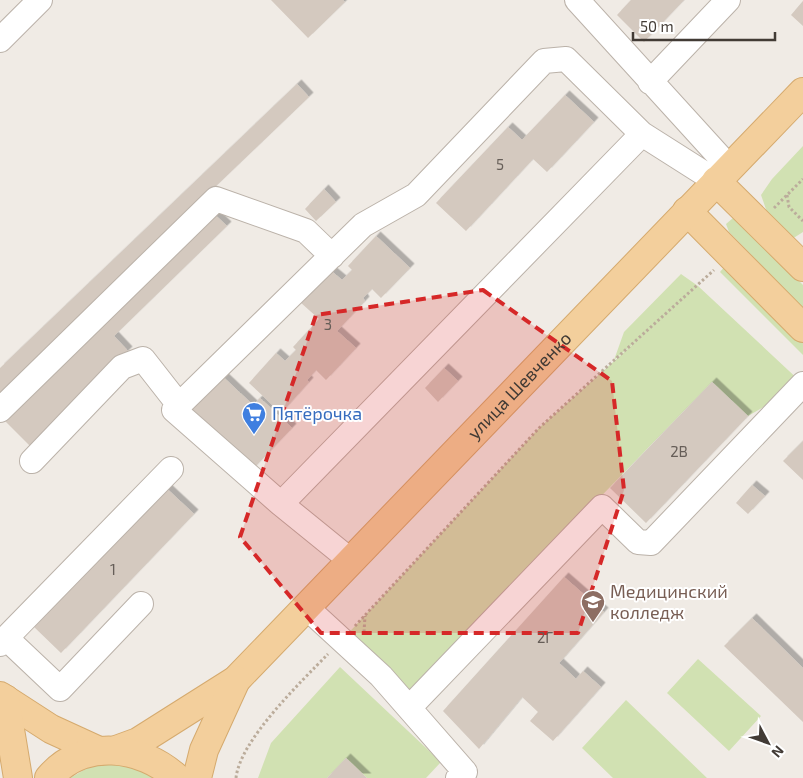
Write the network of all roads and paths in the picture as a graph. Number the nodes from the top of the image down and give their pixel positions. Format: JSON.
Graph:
{"nodes":[{"id":1,"x":40,"y":0,"type":"edge"},
{"id":2,"x":577,"y":0,"type":"edge"},
{"id":3,"x":728,"y":0,"type":"edge"},
{"id":4,"x":0,"y":40,"type":"edge"},
{"id":5,"x":650,"y":82,"type":"junction"},
{"id":6,"x":803,"y":92,"type":"edge"},
{"id":7,"x":642,"y":134,"type":"junction"},
{"id":8,"x":723,"y":174,"type":"junction"},
{"id":9,"x":803,"y":179,"type":"edge"},
{"id":10,"x":788,"y":195,"type":"junction"},
{"id":11,"x":687,"y":211,"type":"junction"},
{"id":12,"x":768,"y":215,"type":"dead end"},
{"id":13,"x":803,"y":221,"type":"edge"},
{"id":14,"x":332,"y":256,"type":"junction"},
{"id":15,"x":803,"y":267,"type":"edge"},
{"id":16,"x":707,"y":278,"type":"dead end"},
{"id":17,"x":803,"y":328,"type":"edge"},
{"id":18,"x":803,"y":384,"type":"edge"},
{"id":19,"x":179,"y":405,"type":"junction"},
{"id":20,"x":0,"y":410,"type":"edge"},
{"id":21,"x":32,"y":462,"type":"dead end"},
{"id":22,"x":171,"y":469,"type":"dead end"},
{"id":23,"x":281,"y":504,"type":"junction"},
{"id":24,"x":350,"y":560,"type":"junction"},
{"id":25,"x":141,"y":604,"type":"dead end"},
{"id":26,"x":307,"y":608,"type":"junction"},
{"id":27,"x":342,"y":640,"type":"junction"},
{"id":28,"x":3,"y":641,"type":"edge"},
{"id":29,"x":236,"y":680,"type":"junction"},
{"id":30,"x":3,"y":697,"type":"edge"},
{"id":31,"x":409,"y":708,"type":"junction"},
{"id":32,"x":107,"y":751,"type":"junction"},
{"id":33,"x":465,"y":776,"type":"edge"},
{"id":34,"x":18,"y":778,"type":"edge"},
{"id":35,"x":49,"y":778,"type":"edge"},
{"id":36,"x":176,"y":778,"type":"edge"},
{"id":37,"x":197,"y":778,"type":"edge"},
{"id":38,"x":236,"y":778,"type":"edge"}],
"edges":[{"from":1,"to":4,"type":"lane"},
{"from":2,"to":5,"type":"lane"},
{"from":3,"to":5,"type":"lane"},
{"from":5,"to":8,"type":"lane"},
{"from":6,"to":8,"type":"main road","name":"улица Шевченко"},
{"from":7,"to":8,"type":"lane"},
{"from":7,"to":14,"type":"lane"},
{"from":7,"to":23,"type":"lane"},
{"from":8,"to":11,"type":"main road","name":"улица Шевченко"},
{"from":8,"to":15,"type":"main road"},
{"from":9,"to":10,"type":"path"},
{"from":10,"to":12,"type":"path"},
{"from":10,"to":13,"type":"path"},
{"from":11,"to":17,"type":"main road"},
{"from":11,"to":24,"type":"main road","name":"улица Шевченко"},
{"from":14,"to":19,"type":"lane"},
{"from":14,"to":20,"type":"lane"},
{"from":16,"to":27,"type":"path"},
{"from":18,"to":31,"type":"lane"},
{"from":19,"to":21,"type":"lane"},
{"from":19,"to":23,"type":"lane"},
{"from":22,"to":28,"type":"lane"},
{"from":23,"to":24,"type":"lane"},
{"from":24,"to":26,"type":"main road","name":"улица Шевченко"},
{"from":25,"to":28,"type":"lane"},
{"from":26,"to":27,"type":"lane"},
{"from":26,"to":29,"type":"main road","name":"улица Шевченко"},
{"from":27,"to":31,"type":"lane"},
{"from":27,"to":38,"type":"path"},
{"from":29,"to":32,"type":"main road"},
{"from":29,"to":37,"type":"main road"},
{"from":30,"to":32,"type":"main road"},
{"from":30,"to":34,"type":"main road"},
{"from":31,"to":33,"type":"lane"},
{"from":32,"to":35,"type":"main road"},
{"from":32,"to":36,"type":"main road"}]}
